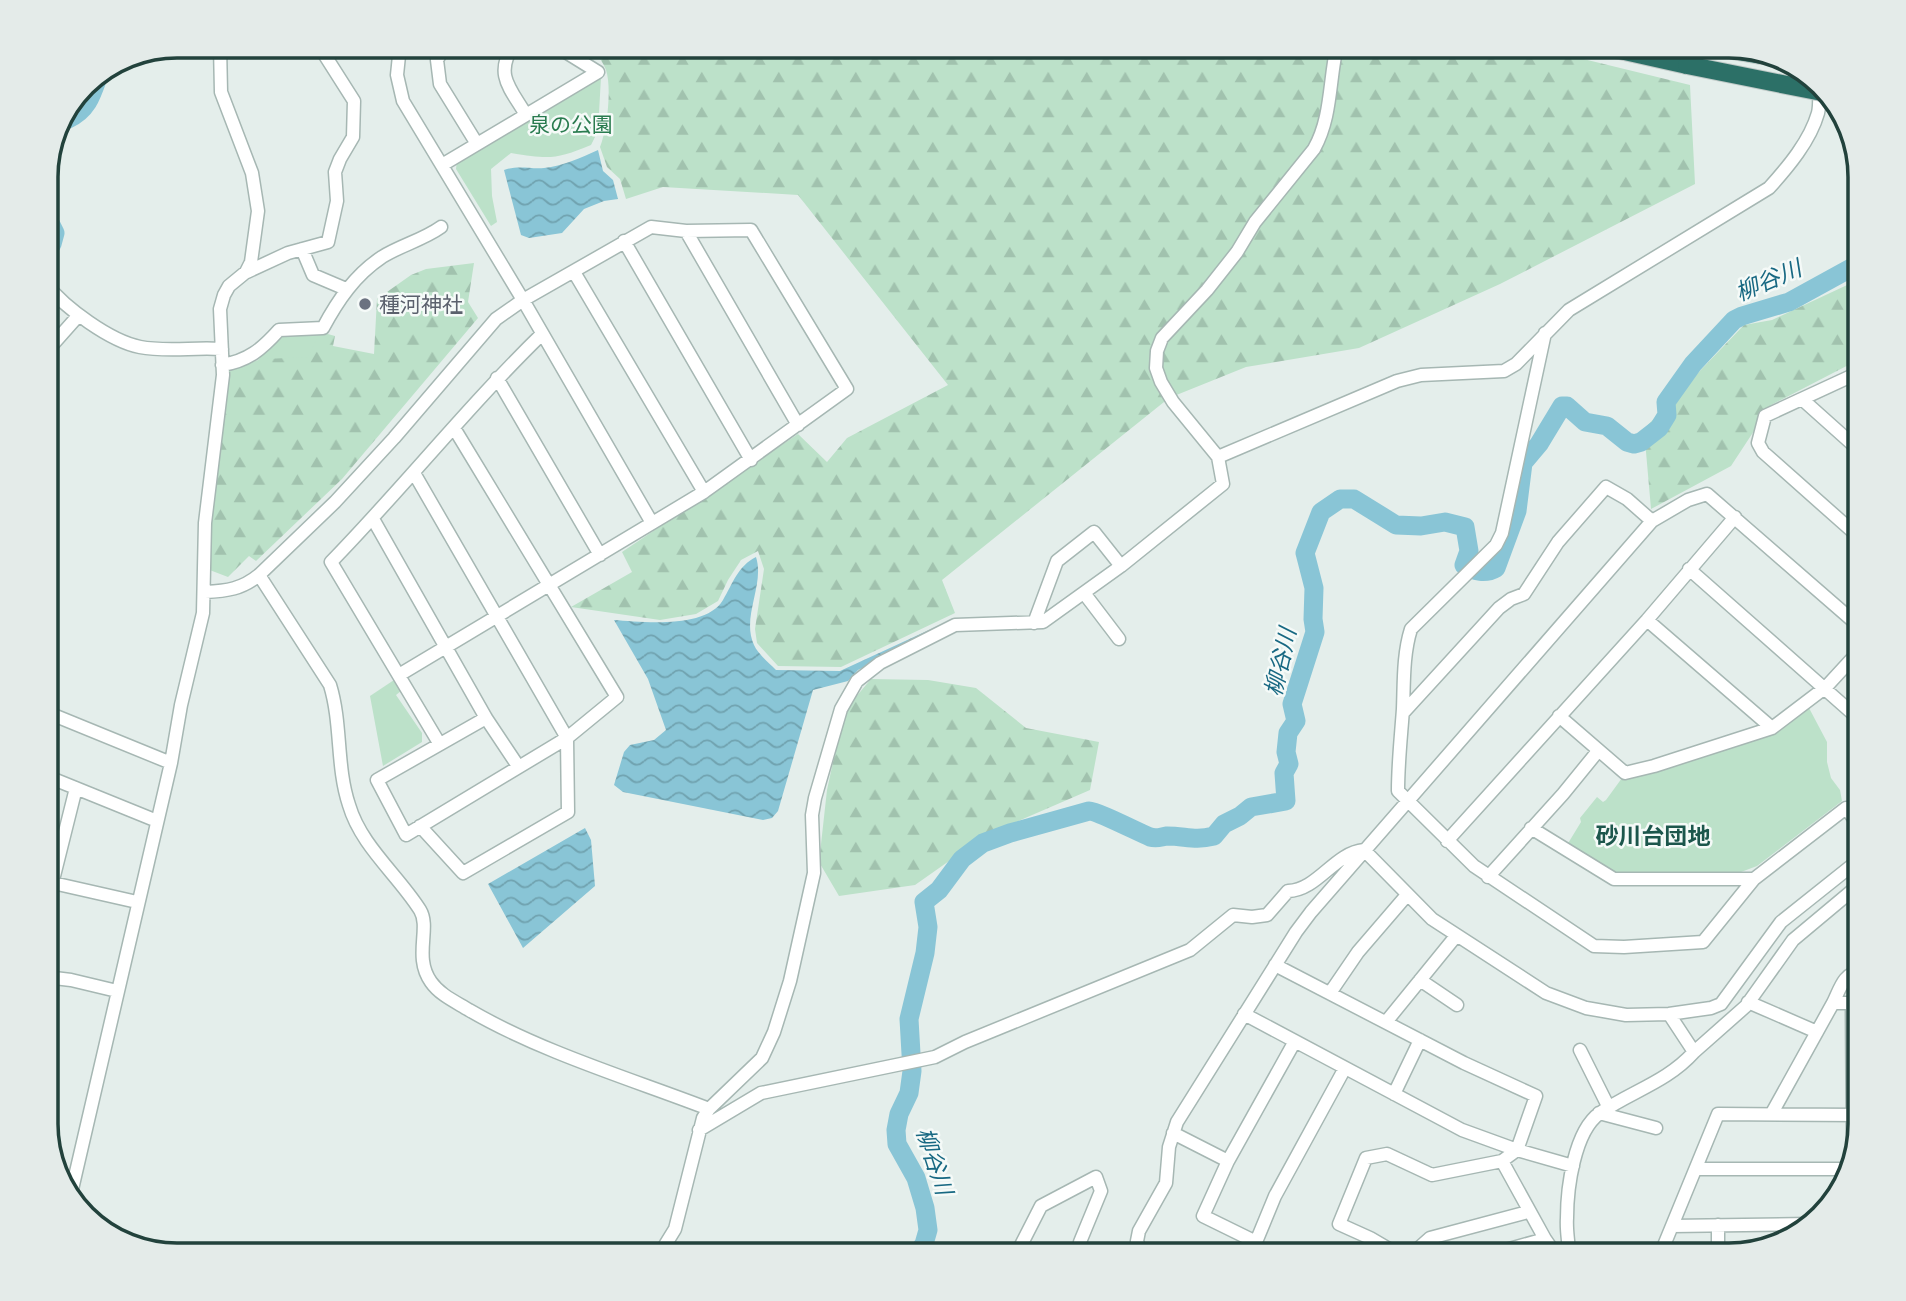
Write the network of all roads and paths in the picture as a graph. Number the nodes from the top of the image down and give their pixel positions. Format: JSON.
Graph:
{"nodes":[{"id":1,"x":220,"y":58,"type":"edge"},
{"id":2,"x":327,"y":58,"type":"edge"},
{"id":3,"x":399,"y":58,"type":"edge"},
{"id":4,"x":438,"y":58,"type":"edge"},
{"id":5,"x":506,"y":58,"type":"edge"},
{"id":6,"x":575,"y":58,"type":"edge"},
{"id":7,"x":1335,"y":58,"type":"edge"},
{"id":8,"x":1656,"y":58,"type":"edge"},
{"id":9,"x":1812,"y":90,"type":"edge"},
{"id":10,"x":1819,"y":98,"type":"edge"},
{"id":11,"x":526,"y":115,"type":"junction"},
{"id":12,"x":477,"y":144,"type":"junction"},
{"id":13,"x":442,"y":165,"type":"junction"},
{"id":14,"x":441,"y":228,"type":"dead end"},
{"id":15,"x":686,"y":231,"type":"junction"},
{"id":16,"x":624,"y":242,"type":"junction"},
{"id":17,"x":302,"y":249,"type":"junction"},
{"id":18,"x":246,"y":272,"type":"junction"},
{"id":19,"x":574,"y":272,"type":"junction"},
{"id":20,"x":346,"y":289,"type":"junction"},
{"id":21,"x":58,"y":296,"type":"edge"},
{"id":22,"x":523,"y":300,"type":"junction"},
{"id":23,"x":78,"y":316,"type":"junction"},
{"id":24,"x":1545,"y":333,"type":"junction"},
{"id":25,"x":542,"y":334,"type":"junction"},
{"id":26,"x":58,"y":338,"type":"edge"},
{"id":27,"x":222,"y":349,"type":"junction"},
{"id":28,"x":222,"y":365,"type":"junction"},
{"id":29,"x":497,"y":378,"type":"junction"},
{"id":30,"x":1848,"y":378,"type":"edge"},
{"id":31,"x":1803,"y":400,"type":"junction"},
{"id":32,"x":798,"y":425,"type":"junction"},
{"id":33,"x":454,"y":428,"type":"junction"},
{"id":34,"x":1848,"y":440,"type":"edge"},
{"id":35,"x":1218,"y":457,"type":"junction"},
{"id":36,"x":751,"y":460,"type":"junction"},
{"id":37,"x":414,"y":473,"type":"junction"},
{"id":38,"x":704,"y":492,"type":"junction"},
{"id":39,"x":1735,"y":517,"type":"junction"},
{"id":40,"x":373,"y":519,"type":"junction"},
{"id":41,"x":1653,"y":521,"type":"junction"},
{"id":42,"x":652,"y":523,"type":"junction"},
{"id":43,"x":1848,"y":527,"type":"edge"},
{"id":44,"x":600,"y":555,"type":"junction"},
{"id":45,"x":1121,"y":566,"type":"junction"},
{"id":46,"x":1689,"y":569,"type":"junction"},
{"id":47,"x":259,"y":575,"type":"junction"},
{"id":48,"x":548,"y":585,"type":"junction"},
{"id":49,"x":205,"y":592,"type":"junction"},
{"id":50,"x":1084,"y":593,"type":"junction"},
{"id":51,"x":497,"y":616,"type":"junction"},
{"id":52,"x":1848,"y":616,"type":"edge"},
{"id":53,"x":1647,"y":620,"type":"junction"},
{"id":54,"x":1034,"y":623,"type":"junction"},
{"id":55,"x":1119,"y":639,"type":"dead end"},
{"id":56,"x":446,"y":646,"type":"junction"},
{"id":57,"x":1848,"y":663,"type":"edge"},
{"id":58,"x":399,"y":675,"type":"junction"},
{"id":59,"x":1826,"y":687,"type":"junction"},
{"id":60,"x":1848,"y":708,"type":"edge"},
{"id":61,"x":1403,"y":713,"type":"junction"},
{"id":62,"x":1559,"y":716,"type":"junction"},
{"id":63,"x":58,"y":717,"type":"edge"},
{"id":64,"x":486,"y":718,"type":"junction"},
{"id":65,"x":1772,"y":728,"type":"junction"},
{"id":66,"x":567,"y":738,"type":"junction"},
{"id":67,"x":439,"y":743,"type":"junction"},
{"id":68,"x":1598,"y":751,"type":"junction"},
{"id":69,"x":171,"y":762,"type":"junction"},
{"id":70,"x":518,"y":766,"type":"junction"},
{"id":71,"x":58,"y":781,"type":"edge"},
{"id":72,"x":76,"y":788,"type":"junction"},
{"id":73,"x":1406,"y":801,"type":"junction"},
{"id":74,"x":1848,"y":811,"type":"edge"},
{"id":75,"x":157,"y":821,"type":"junction"},
{"id":76,"x":420,"y":826,"type":"junction"},
{"id":77,"x":1531,"y":828,"type":"junction"},
{"id":78,"x":1447,"y":841,"type":"junction"},
{"id":79,"x":1364,"y":850,"type":"junction"},
{"id":80,"x":58,"y":854,"type":"edge"},
{"id":81,"x":1848,"y":869,"type":"edge"},
{"id":82,"x":1488,"y":877,"type":"junction"},
{"id":83,"x":1754,"y":879,"type":"junction"},
{"id":84,"x":58,"y":889,"type":"edge"},
{"id":85,"x":1848,"y":894,"type":"edge"},
{"id":86,"x":1407,"y":895,"type":"junction"},
{"id":87,"x":137,"y":902,"type":"junction"},
{"id":88,"x":1456,"y":936,"type":"junction"},
{"id":89,"x":1275,"y":965,"type":"junction"},
{"id":90,"x":1848,"y":976,"type":"edge"},
{"id":91,"x":58,"y":978,"type":"edge"},
{"id":92,"x":1420,"y":980,"type":"junction"},
{"id":93,"x":117,"y":991,"type":"junction"},
{"id":94,"x":1330,"y":993,"type":"junction"},
{"id":95,"x":1748,"y":1002,"type":"junction"},
{"id":96,"x":1833,"y":1003,"type":"junction"},
{"id":97,"x":1848,"y":1003,"type":"edge"},
{"id":98,"x":1457,"y":1005,"type":"dead end"},
{"id":99,"x":1244,"y":1014,"type":"junction"},
{"id":100,"x":1669,"y":1014,"type":"junction"},
{"id":101,"x":1386,"y":1022,"type":"junction"},
{"id":102,"x":1816,"y":1032,"type":"junction"},
{"id":103,"x":1420,"y":1040,"type":"junction"},
{"id":104,"x":1295,"y":1041,"type":"junction"},
{"id":105,"x":1580,"y":1050,"type":"dead end"},
{"id":106,"x":1694,"y":1052,"type":"junction"},
{"id":107,"x":1345,"y":1068,"type":"junction"},
{"id":108,"x":1394,"y":1094,"type":"junction"},
{"id":109,"x":709,"y":1110,"type":"junction"},
{"id":110,"x":1604,"y":1110,"type":"junction"},
{"id":111,"x":1772,"y":1113,"type":"junction"},
{"id":112,"x":1848,"y":1115,"type":"edge"},
{"id":113,"x":1656,"y":1128,"type":"dead end"},
{"id":114,"x":699,"y":1130,"type":"junction"},
{"id":115,"x":1174,"y":1133,"type":"junction"},
{"id":116,"x":1517,"y":1150,"type":"junction"},
{"id":117,"x":1228,"y":1161,"type":"junction"},
{"id":118,"x":1502,"y":1161,"type":"junction"},
{"id":119,"x":1573,"y":1166,"type":"junction"},
{"id":120,"x":1696,"y":1169,"type":"junction"},
{"id":121,"x":1839,"y":1169,"type":"edge"},
{"id":122,"x":73,"y":1183,"type":"edge"},
{"id":123,"x":1528,"y":1212,"type":"junction"},
{"id":124,"x":1794,"y":1224,"type":"edge"},
{"id":125,"x":1718,"y":1225,"type":"junction"},
{"id":126,"x":1672,"y":1226,"type":"junction"},
{"id":127,"x":1545,"y":1239,"type":"junction"},
{"id":128,"x":666,"y":1243,"type":"edge"},
{"id":129,"x":1022,"y":1243,"type":"edge"},
{"id":130,"x":1080,"y":1243,"type":"edge"},
{"id":131,"x":1138,"y":1243,"type":"edge"},
{"id":132,"x":1378,"y":1243,"type":"edge"},
{"id":133,"x":1424,"y":1243,"type":"edge"},
{"id":134,"x":1531,"y":1243,"type":"edge"},
{"id":135,"x":1548,"y":1243,"type":"edge"},
{"id":136,"x":1568,"y":1243,"type":"edge"},
{"id":137,"x":1665,"y":1243,"type":"edge"},
{"id":138,"x":1718,"y":1243,"type":"edge"}],
"edges":[{"from":1,"to":18,"type":"street"},
{"from":2,"to":17,"type":"street"},
{"from":3,"to":13,"type":"street"},
{"from":4,"to":12,"type":"street"},
{"from":5,"to":11,"type":"street"},
{"from":6,"to":11,"type":"street"},
{"from":7,"to":35,"type":"street"},
{"from":8,"to":9,"type":"highway","bridge":true},
{"from":10,"to":24,"type":"street"},
{"from":11,"to":12,"type":"street"},
{"from":12,"to":13,"type":"street"},
{"from":13,"to":22,"type":"street"},
{"from":14,"to":20,"type":"street"},
{"from":15,"to":16,"type":"street"},
{"from":15,"to":32,"type":"street"},
{"from":15,"to":32,"type":"street"},
{"from":16,"to":19,"type":"street"},
{"from":16,"to":36,"type":"street"},
{"from":17,"to":18,"type":"street"},
{"from":17,"to":20,"type":"street"},
{"from":18,"to":27,"type":"street"},
{"from":19,"to":22,"type":"street"},
{"from":19,"to":38,"type":"street"},
{"from":20,"to":28,"type":"street"},
{"from":21,"to":23,"type":"street"},
{"from":22,"to":25,"type":"street"},
{"from":22,"to":47,"type":"street"},
{"from":23,"to":26,"type":"street"},
{"from":23,"to":27,"type":"street"},
{"from":24,"to":35,"type":"street"},
{"from":24,"to":61,"type":"street"},
{"from":25,"to":29,"type":"street"},
{"from":25,"to":42,"type":"street"},
{"from":27,"to":28,"type":"street"},
{"from":28,"to":49,"type":"street"},
{"from":29,"to":33,"type":"street"},
{"from":29,"to":44,"type":"street"},
{"from":30,"to":31,"type":"street"},
{"from":31,"to":34,"type":"street"},
{"from":31,"to":43,"type":"street"},
{"from":32,"to":36,"type":"street"},
{"from":33,"to":37,"type":"street"},
{"from":33,"to":48,"type":"street"},
{"from":35,"to":45,"type":"street"},
{"from":36,"to":38,"type":"street"},
{"from":37,"to":40,"type":"street"},
{"from":37,"to":51,"type":"street"},
{"from":38,"to":42,"type":"street"},
{"from":39,"to":41,"type":"street"},
{"from":39,"to":46,"type":"street"},
{"from":39,"to":52,"type":"street"},
{"from":40,"to":56,"type":"street"},
{"from":40,"to":58,"type":"street"},
{"from":41,"to":61,"type":"street"},
{"from":41,"to":73,"type":"street"},
{"from":42,"to":44,"type":"street"},
{"from":44,"to":48,"type":"street"},
{"from":45,"to":50,"type":"street"},
{"from":45,"to":54,"type":"street"},
{"from":46,"to":53,"type":"street"},
{"from":46,"to":59,"type":"street"},
{"from":47,"to":49,"type":"street"},
{"from":47,"to":109,"type":"street"},
{"from":48,"to":51,"type":"street"},
{"from":48,"to":66,"type":"street"},
{"from":49,"to":69,"type":"street"},
{"from":50,"to":54,"type":"street"},
{"from":50,"to":55,"type":"street"},
{"from":51,"to":56,"type":"street"},
{"from":51,"to":66,"type":"street"},
{"from":53,"to":62,"type":"street"},
{"from":53,"to":65,"type":"street"},
{"from":54,"to":109,"type":"street"},
{"from":56,"to":58,"type":"street"},
{"from":56,"to":64,"type":"street"},
{"from":57,"to":59,"type":"street"},
{"from":58,"to":67,"type":"street"},
{"from":59,"to":60,"type":"street"},
{"from":59,"to":65,"type":"street"},
{"from":61,"to":73,"type":"street"},
{"from":62,"to":68,"type":"street"},
{"from":62,"to":78,"type":"street"},
{"from":63,"to":69,"type":"street"},
{"from":64,"to":67,"type":"street"},
{"from":64,"to":70,"type":"street"},
{"from":65,"to":68,"type":"street"},
{"from":66,"to":70,"type":"street"},
{"from":66,"to":76,"type":"street"},
{"from":67,"to":76,"type":"street"},
{"from":68,"to":77,"type":"street"},
{"from":69,"to":75,"type":"street"},
{"from":70,"to":76,"type":"street"},
{"from":71,"to":72,"type":"street"},
{"from":72,"to":75,"type":"street"},
{"from":72,"to":80,"type":"street"},
{"from":73,"to":78,"type":"street"},
{"from":73,"to":79,"type":"street"},
{"from":74,"to":83,"type":"street"},
{"from":75,"to":87,"type":"street"},
{"from":77,"to":82,"type":"street"},
{"from":77,"to":83,"type":"street"},
{"from":78,"to":82,"type":"street"},
{"from":79,"to":86,"type":"street"},
{"from":79,"to":89,"type":"street"},
{"from":79,"to":114,"type":"street"},
{"from":81,"to":100,"type":"street"},
{"from":82,"to":83,"type":"street"},
{"from":84,"to":87,"type":"street"},
{"from":85,"to":95,"type":"street"},
{"from":86,"to":88,"type":"street"},
{"from":86,"to":94,"type":"street"},
{"from":87,"to":93,"type":"street"},
{"from":88,"to":92,"type":"street"},
{"from":88,"to":100,"type":"street"},
{"from":89,"to":94,"type":"street"},
{"from":89,"to":99,"type":"street"},
{"from":90,"to":96,"type":"street"},
{"from":91,"to":93,"type":"street"},
{"from":92,"to":98,"type":"street"},
{"from":92,"to":101,"type":"street"},
{"from":93,"to":122,"type":"street"},
{"from":94,"to":101,"type":"street"},
{"from":95,"to":102,"type":"street"},
{"from":95,"to":106,"type":"street"},
{"from":96,"to":97,"type":"street"},
{"from":96,"to":102,"type":"street"},
{"from":99,"to":104,"type":"street"},
{"from":99,"to":115,"type":"street"},
{"from":100,"to":106,"type":"street"},
{"from":101,"to":103,"type":"street"},
{"from":102,"to":111,"type":"street"},
{"from":103,"to":108,"type":"street"},
{"from":103,"to":116,"type":"street"},
{"from":104,"to":107,"type":"street"},
{"from":104,"to":117,"type":"street"},
{"from":105,"to":110,"type":"street"},
{"from":106,"to":110,"type":"street"},
{"from":107,"to":108,"type":"street"},
{"from":107,"to":117,"type":"street"},
{"from":108,"to":116,"type":"street"},
{"from":109,"to":114,"type":"street"},
{"from":110,"to":113,"type":"street"},
{"from":110,"to":119,"type":"street"},
{"from":111,"to":112,"type":"street"},
{"from":111,"to":120,"type":"street"},
{"from":114,"to":128,"type":"street"},
{"from":115,"to":117,"type":"street"},
{"from":115,"to":131,"type":"street"},
{"from":116,"to":118,"type":"street"},
{"from":116,"to":119,"type":"street"},
{"from":118,"to":123,"type":"street"},
{"from":118,"to":132,"type":"street"},
{"from":119,"to":136,"type":"street"},
{"from":120,"to":121,"type":"street"},
{"from":120,"to":126,"type":"street"},
{"from":123,"to":127,"type":"street"},
{"from":123,"to":133,"type":"street"},
{"from":124,"to":125,"type":"street"},
{"from":125,"to":126,"type":"street"},
{"from":125,"to":138,"type":"street"},
{"from":126,"to":137,"type":"street"},
{"from":127,"to":134,"type":"street"},
{"from":127,"to":135,"type":"street"},
{"from":129,"to":130,"type":"street"}]}
